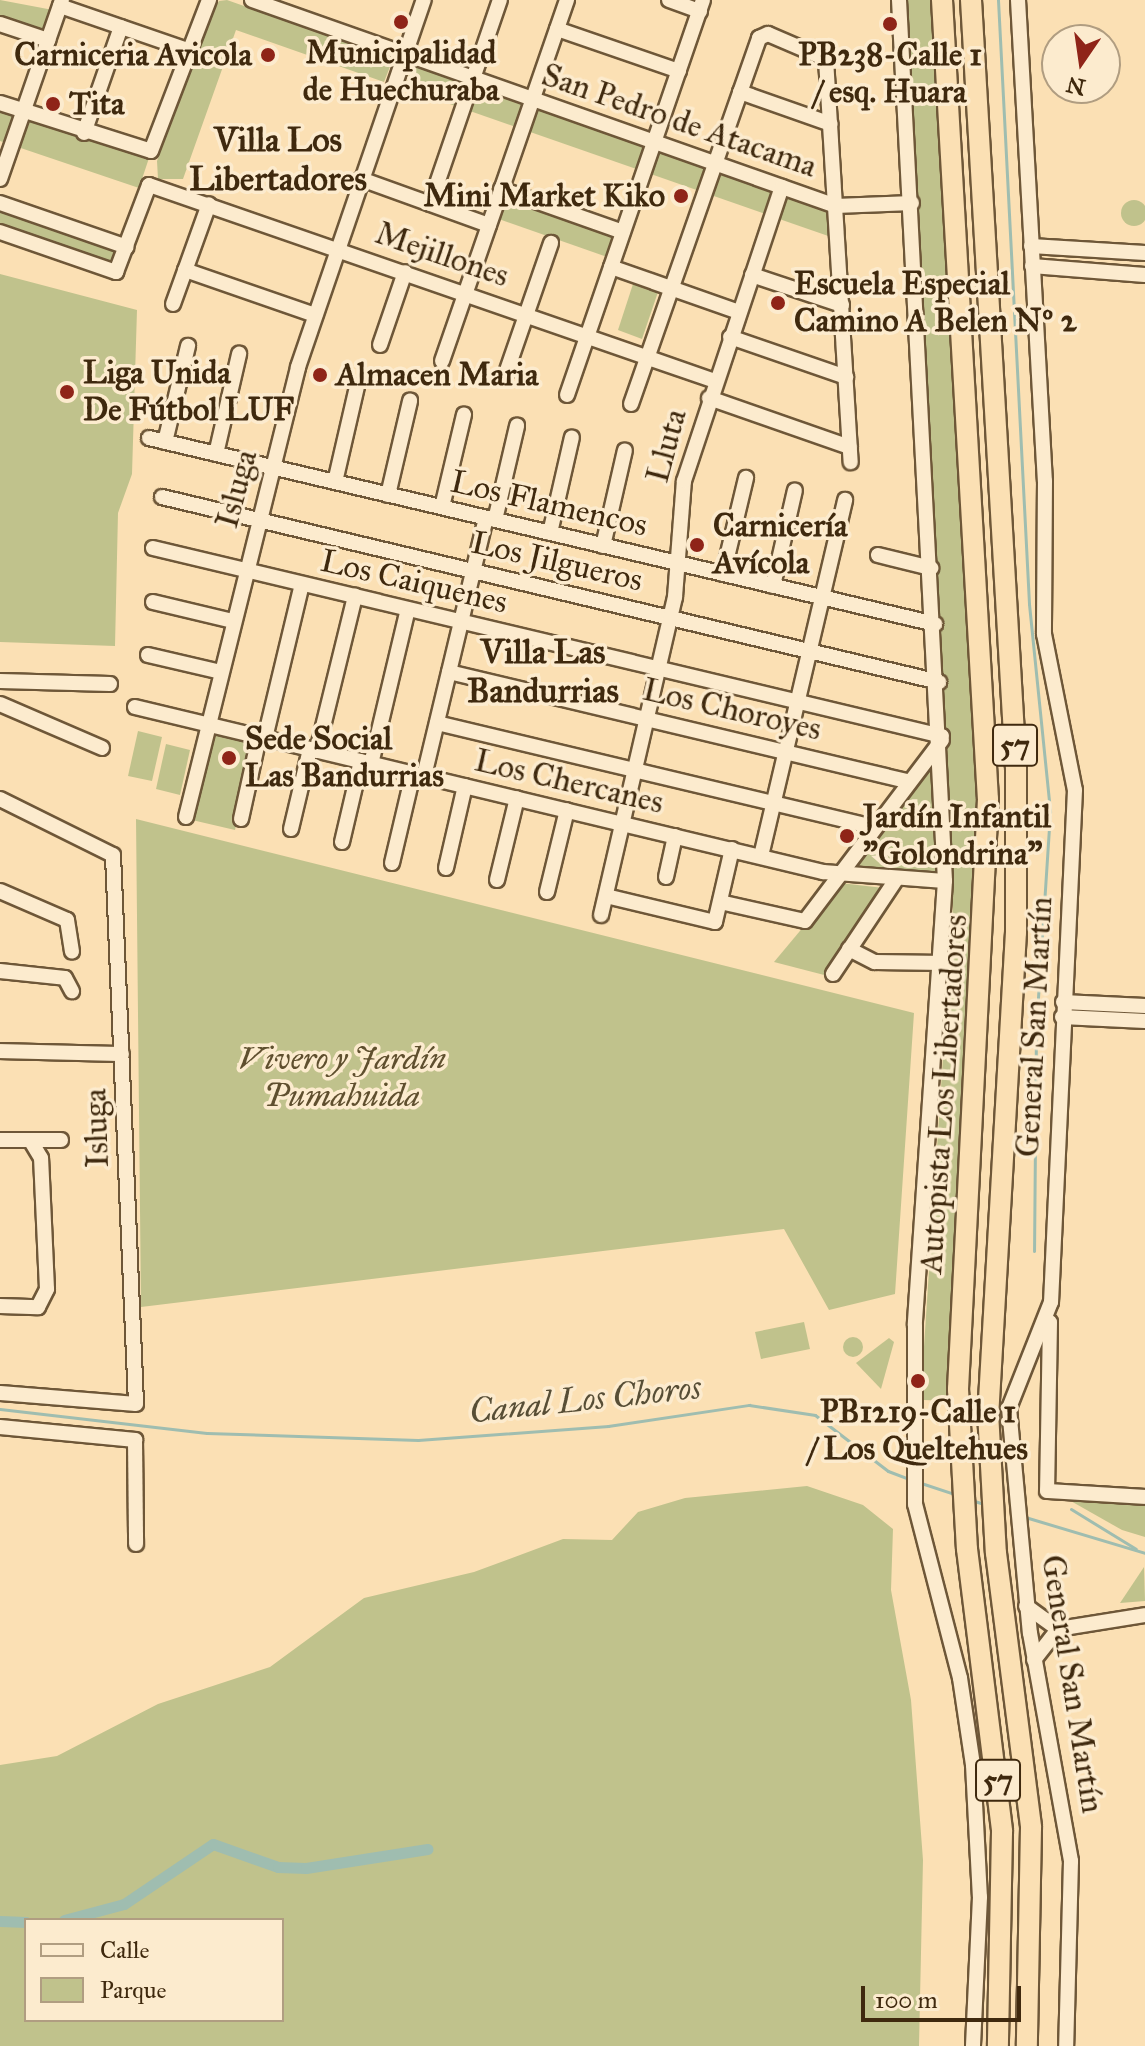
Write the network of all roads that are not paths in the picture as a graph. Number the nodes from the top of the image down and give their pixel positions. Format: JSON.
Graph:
{"nodes":[{"id":1,"x":209,"y":0,"type":"edge"},
{"id":2,"x":252,"y":0,"type":"edge"},
{"id":3,"x":424,"y":0,"type":"edge"},
{"id":4,"x":500,"y":0,"type":"edge"},
{"id":5,"x":567,"y":0,"type":"edge"},
{"id":6,"x":669,"y":0,"type":"edge"},
{"id":7,"x":899,"y":0,"type":"edge"},
{"id":8,"x":942,"y":0,"type":"edge"},
{"id":9,"x":971,"y":0,"type":"edge"},
{"id":10,"x":1018,"y":0,"type":"edge"},
{"id":11,"x":61,"y":3,"type":"edge"},
{"id":12,"x":280,"y":5,"type":"edge"},
{"id":13,"x":702,"y":6,"type":"edge"},
{"id":14,"x":0,"y":24,"type":"edge"},
{"id":15,"x":121,"y":27,"type":"junction"},
{"id":16,"x":557,"y":29,"type":"junction"},
{"id":17,"x":48,"y":40,"type":"junction"},
{"id":18,"x":191,"y":51,"type":"junction"},
{"id":19,"x":405,"y":54,"type":"junction"},
{"id":20,"x":679,"y":71,"type":"junction"},
{"id":21,"x":473,"y":78,"type":"junction"},
{"id":22,"x":740,"y":92,"type":"junction"},
{"id":23,"x":532,"y":99,"type":"junction"},
{"id":24,"x":0,"y":103,"type":"edge"},
{"id":25,"x":23,"y":111,"type":"junction"},
{"id":26,"x":831,"y":124,"type":"junction"},
{"id":27,"x":84,"y":133,"type":"junction"},
{"id":28,"x":654,"y":142,"type":"junction"},
{"id":29,"x":715,"y":164,"type":"junction"},
{"id":30,"x":0,"y":179,"type":"edge"},
{"id":31,"x":361,"y":179,"type":"junction"},
{"id":32,"x":782,"y":187,"type":"junction"},
{"id":33,"x":501,"y":189,"type":"junction"},
{"id":34,"x":0,"y":203,"type":"edge"},
{"id":35,"x":912,"y":203,"type":"junction"},
{"id":36,"x":209,"y":204,"type":"junction"},
{"id":37,"x":430,"y":204,"type":"junction"},
{"id":38,"x":836,"y":206,"type":"junction"},
{"id":39,"x":489,"y":225,"type":"junction"},
{"id":40,"x":0,"y":232,"type":"edge"},
{"id":41,"x":623,"y":232,"type":"junction"},
{"id":42,"x":551,"y":243,"type":"dead end"},
{"id":43,"x":1031,"y":246,"type":"junction"},
{"id":44,"x":127,"y":247,"type":"junction"},
{"id":45,"x":337,"y":248,"type":"junction"},
{"id":46,"x":1139,"y":253,"type":"edge"},
{"id":47,"x":1032,"y":266,"type":"junction"},
{"id":48,"x":611,"y":267,"type":"junction"},
{"id":49,"x":185,"y":270,"type":"junction"},
{"id":50,"x":405,"y":272,"type":"junction"},
{"id":51,"x":1122,"y":273,"type":"junction"},
{"id":52,"x":752,"y":275,"type":"junction"},
{"id":53,"x":1145,"y":275,"type":"edge"},
{"id":54,"x":672,"y":288,"type":"junction"},
{"id":55,"x":465,"y":293,"type":"junction"},
{"id":56,"x":173,"y":304,"type":"dead end"},
{"id":57,"x":842,"y":305,"type":"junction"},
{"id":58,"x":739,"y":312,"type":"junction"},
{"id":59,"x":527,"y":314,"type":"junction"},
{"id":60,"x":315,"y":315,"type":"junction"},
{"id":61,"x":587,"y":336,"type":"junction"},
{"id":62,"x":730,"y":337,"type":"junction"},
{"id":63,"x":380,"y":345,"type":"dead end"},
{"id":64,"x":188,"y":346,"type":"dead end"},
{"id":65,"x":239,"y":354,"type":"dead end"},
{"id":66,"x":648,"y":357,"type":"junction"},
{"id":67,"x":442,"y":361,"type":"dead end"},
{"id":68,"x":505,"y":376,"type":"dead end"},
{"id":69,"x":846,"y":377,"type":"junction"},
{"id":70,"x":715,"y":381,"type":"junction"},
{"id":71,"x":357,"y":387,"type":"dead end"},
{"id":72,"x":567,"y":395,"type":"dead end"},
{"id":73,"x":709,"y":398,"type":"junction"},
{"id":74,"x":410,"y":401,"type":"dead end"},
{"id":75,"x":631,"y":404,"type":"dead end"},
{"id":76,"x":464,"y":415,"type":"dead end"},
{"id":77,"x":517,"y":426,"type":"dead end"},
{"id":78,"x":572,"y":437,"type":"dead end"},
{"id":79,"x":149,"y":438,"type":"dead end"},
{"id":80,"x":165,"y":442,"type":"junction"},
{"id":81,"x":625,"y":450,"type":"dead end"},
{"id":82,"x":216,"y":454,"type":"junction"},
{"id":83,"x":271,"y":467,"type":"junction"},
{"id":84,"x":746,"y":478,"type":"dead end"},
{"id":85,"x":335,"y":482,"type":"junction"},
{"id":86,"x":795,"y":490,"type":"dead end"},
{"id":87,"x":388,"y":495,"type":"junction"},
{"id":88,"x":162,"y":497,"type":"dead end"},
{"id":89,"x":845,"y":500,"type":"dead end"},
{"id":90,"x":442,"y":507,"type":"junction"},
{"id":91,"x":490,"y":519,"type":"junction"},
{"id":92,"x":257,"y":520,"type":"junction"},
{"id":93,"x":550,"y":533,"type":"junction"},
{"id":94,"x":603,"y":546,"type":"junction"},
{"id":95,"x":153,"y":548,"type":"dead end"},
{"id":96,"x":878,"y":555,"type":"dead end"},
{"id":97,"x":677,"y":563,"type":"junction"},
{"id":98,"x":931,"y":568,"type":"junction"},
{"id":99,"x":245,"y":570,"type":"junction"},
{"id":100,"x":473,"y":571,"type":"junction"},
{"id":101,"x":723,"y":574,"type":"junction"},
{"id":102,"x":302,"y":584,"type":"junction"},
{"id":103,"x":773,"y":586,"type":"junction"},
{"id":104,"x":355,"y":596,"type":"junction"},
{"id":105,"x":822,"y":597,"type":"junction"},
{"id":106,"x":153,"y":602,"type":"dead end"},
{"id":107,"x":408,"y":609,"type":"junction"},
{"id":108,"x":671,"y":618,"type":"junction"},
{"id":109,"x":233,"y":621,"type":"junction"},
{"id":110,"x":461,"y":622,"type":"junction"},
{"id":111,"x":935,"y":624,"type":"junction"},
{"id":112,"x":810,"y":651,"type":"junction"},
{"id":113,"x":148,"y":655,"type":"dead end"},
{"id":114,"x":659,"y":668,"type":"junction"},
{"id":115,"x":221,"y":672,"type":"junction"},
{"id":116,"x":449,"y":672,"type":"junction"},
{"id":117,"x":0,"y":681,"type":"edge"},
{"id":118,"x":939,"y":682,"type":"junction"},
{"id":119,"x":110,"y":684,"type":"dead end"},
{"id":120,"x":798,"y":701,"type":"junction"},
{"id":121,"x":0,"y":704,"type":"edge"},
{"id":122,"x":135,"y":707,"type":"dead end"},
{"id":123,"x":647,"y":719,"type":"junction"},
{"id":124,"x":437,"y":723,"type":"junction"},
{"id":125,"x":208,"y":725,"type":"junction"},
{"id":126,"x":262,"y":738,"type":"junction"},
{"id":127,"x":942,"y":738,"type":"junction"},
{"id":128,"x":102,"y":748,"type":"dead end"},
{"id":129,"x":314,"y":750,"type":"junction"},
{"id":130,"x":786,"y":752,"type":"junction"},
{"id":131,"x":366,"y":762,"type":"junction"},
{"id":132,"x":635,"y":770,"type":"junction"},
{"id":133,"x":419,"y":775,"type":"junction"},
{"id":134,"x":909,"y":782,"type":"junction"},
{"id":135,"x":465,"y":786,"type":"junction"},
{"id":136,"x":517,"y":798,"type":"junction"},
{"id":137,"x":0,"y":799,"type":"edge"},
{"id":138,"x":774,"y":803,"type":"junction"},
{"id":139,"x":567,"y":810,"type":"junction"},
{"id":140,"x":186,"y":817,"type":"dead end"},
{"id":141,"x":241,"y":819,"type":"dead end"},
{"id":142,"x":623,"y":823,"type":"junction"},
{"id":143,"x":875,"y":827,"type":"junction"},
{"id":144,"x":291,"y":829,"type":"dead end"},
{"id":145,"x":675,"y":836,"type":"junction"},
{"id":146,"x":342,"y":842,"type":"dead end"},
{"id":147,"x":732,"y":849,"type":"junction"},
{"id":148,"x":761,"y":856,"type":"junction"},
{"id":149,"x":392,"y":863,"type":"dead end"},
{"id":150,"x":446,"y":868,"type":"dead end"},
{"id":151,"x":839,"y":874,"type":"junction"},
{"id":152,"x":666,"y":877,"type":"dead end"},
{"id":153,"x":497,"y":880,"type":"dead end"},
{"id":154,"x":895,"y":881,"type":"junction"},
{"id":155,"x":945,"y":881,"type":"junction"},
{"id":156,"x":0,"y":891,"type":"edge"},
{"id":157,"x":547,"y":892,"type":"dead end"},
{"id":158,"x":606,"y":896,"type":"junction"},
{"id":159,"x":720,"y":902,"type":"junction"},
{"id":160,"x":601,"y":915,"type":"dead end"},
{"id":161,"x":849,"y":949,"type":"junction"},
{"id":162,"x":72,"y":952,"type":"dead end"},
{"id":163,"x":944,"y":963,"type":"junction"},
{"id":164,"x":0,"y":971,"type":"edge"},
{"id":165,"x":833,"y":974,"type":"dead end"},
{"id":166,"x":72,"y":991,"type":"dead end"},
{"id":167,"x":1145,"y":1006,"type":"edge"},
{"id":168,"x":1062,"y":1009,"type":"junction"},
{"id":169,"x":1145,"y":1021,"type":"edge"},
{"id":170,"x":0,"y":1051,"type":"edge"},
{"id":171,"x":122,"y":1054,"type":"junction"},
{"id":172,"x":0,"y":1140,"type":"edge"},
{"id":173,"x":61,"y":1140,"type":"dead end"},
{"id":174,"x":32,"y":1143,"type":"junction"},
{"id":175,"x":1051,"y":1302,"type":"junction"},
{"id":176,"x":0,"y":1306,"type":"edge"},
{"id":177,"x":0,"y":1393,"type":"edge"},
{"id":178,"x":0,"y":1427,"type":"edge"},
{"id":179,"x":1145,"y":1497,"type":"edge"},
{"id":180,"x":136,"y":1544,"type":"dead end"},
{"id":181,"x":1026,"y":1606,"type":"junction"},
{"id":182,"x":1145,"y":1615,"type":"edge"},
{"id":183,"x":1058,"y":1629,"type":"junction"},
{"id":184,"x":1034,"y":1660,"type":"junction"},
{"id":185,"x":973,"y":2046,"type":"edge"},
{"id":186,"x":998,"y":2046,"type":"edge"},
{"id":187,"x":1027,"y":2046,"type":"edge"},
{"id":188,"x":1066,"y":2046,"type":"edge"}],
"edges":[{"from":1,"to":18,"type":"street"},
{"from":2,"to":12,"type":"street","name":"San Pedro de Atacama"},
{"from":3,"to":19,"type":"street","name":"Isluga"},
{"from":4,"to":21,"type":"street"},
{"from":5,"to":16,"type":"street"},
{"from":6,"to":13,"type":"street"},
{"from":7,"to":35,"type":"street"},
{"from":8,"to":186,"type":"highway","name":"Autopista Los Libertadores","number":"57"},
{"from":9,"to":187,"type":"highway","name":"Autopista Los Libertadores","number":"57"},
{"from":10,"to":43,"type":"street","name":"General San Martín"},
{"from":11,"to":15,"type":"street"},
{"from":11,"to":17,"type":"street"},
{"from":12,"to":19,"type":"street","name":"San Pedro de Atacama"},
{"from":13,"to":20,"type":"street"},
{"from":14,"to":17,"type":"street"},
{"from":15,"to":18,"type":"street"},
{"from":15,"to":27,"type":"street"},
{"from":16,"to":20,"type":"street"},
{"from":16,"to":23,"type":"street"},
{"from":17,"to":25,"type":"street"},
{"from":18,"to":27,"type":"street"},
{"from":19,"to":21,"type":"street","name":"San Pedro de Atacama"},
{"from":19,"to":31,"type":"street","name":"Isluga"},
{"from":20,"to":28,"type":"street"},
{"from":21,"to":23,"type":"street","name":"San Pedro de Atacama"},
{"from":21,"to":37,"type":"street"},
{"from":22,"to":26,"type":"street"},
{"from":22,"to":26,"type":"street"},
{"from":22,"to":29,"type":"street"},
{"from":23,"to":28,"type":"street","name":"San Pedro de Atacama"},
{"from":23,"to":33,"type":"street"},
{"from":24,"to":25,"type":"street"},
{"from":25,"to":27,"type":"street"},
{"from":25,"to":30,"type":"street"},
{"from":26,"to":38,"type":"street"},
{"from":28,"to":29,"type":"street","name":"San Pedro de Atacama"},
{"from":28,"to":41,"type":"street"},
{"from":29,"to":32,"type":"street","name":"San Pedro de Atacama"},
{"from":29,"to":54,"type":"street"},
{"from":31,"to":37,"type":"street"},
{"from":31,"to":45,"type":"street","name":"Isluga"},
{"from":32,"to":38,"type":"street","name":"San Pedro de Atacama"},
{"from":32,"to":52,"type":"street","name":"Lluta"},
{"from":33,"to":39,"type":"street"},
{"from":33,"to":41,"type":"street"},
{"from":34,"to":44,"type":"street"},
{"from":35,"to":38,"type":"street","name":"San Pedro de Atacama"},
{"from":35,"to":98,"type":"street"},
{"from":36,"to":44,"type":"street","name":"Mejillones"},
{"from":36,"to":45,"type":"street","name":"Mejillones"},
{"from":36,"to":49,"type":"street"},
{"from":37,"to":39,"type":"street"},
{"from":38,"to":57,"type":"street"},
{"from":39,"to":55,"type":"street"},
{"from":40,"to":44,"type":"street"},
{"from":41,"to":48,"type":"street"},
{"from":42,"to":59,"type":"street"},
{"from":43,"to":46,"type":"street"},
{"from":43,"to":47,"type":"street","name":"General San Martín"},
{"from":45,"to":50,"type":"street","name":"Mejillones"},
{"from":45,"to":60,"type":"street","name":"Isluga"},
{"from":46,"to":51,"type":"street"},
{"from":47,"to":51,"type":"street"},
{"from":47,"to":168,"type":"street","name":"General San Martín"},
{"from":48,"to":54,"type":"street"},
{"from":48,"to":61,"type":"street"},
{"from":49,"to":56,"type":"street"},
{"from":49,"to":60,"type":"street"},
{"from":50,"to":55,"type":"street","name":"Mejillones"},
{"from":50,"to":63,"type":"street"},
{"from":51,"to":53,"type":"street"},
{"from":52,"to":57,"type":"street"},
{"from":52,"to":58,"type":"street","name":"Lluta"},
{"from":54,"to":58,"type":"street"},
{"from":54,"to":66,"type":"street"},
{"from":55,"to":59,"type":"street","name":"Mejillones"},
{"from":55,"to":67,"type":"street"},
{"from":57,"to":69,"type":"street"},
{"from":58,"to":62,"type":"street","name":"Lluta"},
{"from":59,"to":61,"type":"street","name":"Mejillones"},
{"from":59,"to":68,"type":"street"},
{"from":60,"to":83,"type":"street","name":"Isluga"},
{"from":61,"to":66,"type":"street","name":"Mejillones"},
{"from":61,"to":72,"type":"street"},
{"from":62,"to":69,"type":"street"},
{"from":62,"to":70,"type":"street","name":"Lluta"},
{"from":64,"to":80,"type":"street"},
{"from":65,"to":82,"type":"street"},
{"from":66,"to":70,"type":"street","name":"Mejillones"},
{"from":66,"to":75,"type":"street"},
{"from":69,"to":73,"type":"street"},
{"from":70,"to":73,"type":"street","name":"Lluta"},
{"from":71,"to":85,"type":"street"},
{"from":73,"to":97,"type":"street","name":"Lluta"},
{"from":74,"to":87,"type":"street"},
{"from":76,"to":90,"type":"street"},
{"from":77,"to":91,"type":"street"},
{"from":78,"to":93,"type":"street"},
{"from":79,"to":80,"type":"street","name":"Los Flamencos"},
{"from":80,"to":82,"type":"street","name":"Los Flamencos"},
{"from":81,"to":94,"type":"street"},
{"from":82,"to":83,"type":"street","name":"Los Flamencos"},
{"from":83,"to":85,"type":"street","name":"Los Flamencos"},
{"from":83,"to":92,"type":"street","name":"Isluga"},
{"from":84,"to":101,"type":"street"},
{"from":85,"to":87,"type":"street","name":"Los Flamencos"},
{"from":86,"to":103,"type":"street"},
{"from":87,"to":90,"type":"street","name":"Los Flamencos"},
{"from":88,"to":92,"type":"street","name":"Los Jilgueros"},
{"from":89,"to":105,"type":"street"},
{"from":90,"to":91,"type":"street","name":"Los Flamencos"},
{"from":91,"to":93,"type":"street","name":"Los Flamencos"},
{"from":91,"to":100,"type":"street"},
{"from":92,"to":99,"type":"street","name":"Isluga"},
{"from":92,"to":100,"type":"street","name":"Los Jilgueros"},
{"from":93,"to":94,"type":"street","name":"Los Flamencos"},
{"from":94,"to":97,"type":"street","name":"Los Flamencos"},
{"from":95,"to":99,"type":"street","name":"Los Caiquenes"},
{"from":96,"to":98,"type":"street"},
{"from":97,"to":101,"type":"street","name":"Los Flamencos"},
{"from":97,"to":108,"type":"street","name":"Lluta"},
{"from":98,"to":111,"type":"street"},
{"from":99,"to":102,"type":"street","name":"Los Caiquenes"},
{"from":99,"to":109,"type":"street","name":"Isluga"},
{"from":100,"to":108,"type":"street","name":"Los Jilgueros"},
{"from":100,"to":110,"type":"street"},
{"from":101,"to":103,"type":"street","name":"Los Flamencos"},
{"from":102,"to":104,"type":"street","name":"Los Caiquenes"},
{"from":102,"to":126,"type":"street"},
{"from":103,"to":105,"type":"street","name":"Los Flamencos"},
{"from":104,"to":107,"type":"street","name":"Los Caiquenes"},
{"from":104,"to":129,"type":"street"},
{"from":105,"to":111,"type":"street","name":"Los Flamencos"},
{"from":105,"to":112,"type":"street"},
{"from":106,"to":109,"type":"street"},
{"from":107,"to":110,"type":"street","name":"Los Caiquenes"},
{"from":107,"to":131,"type":"street"},
{"from":108,"to":112,"type":"street","name":"Los Jilgueros"},
{"from":108,"to":114,"type":"street","name":"Lluta"},
{"from":109,"to":115,"type":"street","name":"Isluga"},
{"from":110,"to":114,"type":"street","name":"Los Caiquenes"},
{"from":110,"to":116,"type":"street"},
{"from":111,"to":118,"type":"street"},
{"from":112,"to":118,"type":"street","name":"Los Jilgueros"},
{"from":112,"to":120,"type":"street"},
{"from":113,"to":115,"type":"street"},
{"from":114,"to":120,"type":"street","name":"Los Caiquenes"},
{"from":114,"to":123,"type":"street","name":"Lluta"},
{"from":115,"to":125,"type":"street","name":"Isluga"},
{"from":116,"to":123,"type":"street","name":"Los Choroyes"},
{"from":116,"to":124,"type":"street"},
{"from":117,"to":119,"type":"street"},
{"from":118,"to":127,"type":"street"},
{"from":120,"to":127,"type":"street","name":"Los Caiquenes"},
{"from":120,"to":130,"type":"street"},
{"from":121,"to":128,"type":"street"},
{"from":122,"to":125,"type":"street","name":"Los Chercanes"},
{"from":123,"to":130,"type":"street","name":"Los Choroyes"},
{"from":123,"to":132,"type":"street","name":"Lluta"},
{"from":124,"to":132,"type":"street"},
{"from":124,"to":133,"type":"street"},
{"from":125,"to":126,"type":"street","name":"Los Chercanes"},
{"from":125,"to":140,"type":"street","name":"Isluga"},
{"from":126,"to":129,"type":"street","name":"Los Chercanes"},
{"from":126,"to":141,"type":"street"},
{"from":127,"to":134,"type":"street"},
{"from":127,"to":155,"type":"street"},
{"from":129,"to":131,"type":"street","name":"Los Chercanes"},
{"from":129,"to":144,"type":"street"},
{"from":130,"to":134,"type":"street","name":"Los Choroyes"},
{"from":130,"to":138,"type":"street"},
{"from":131,"to":133,"type":"street","name":"Los Chercanes"},
{"from":131,"to":146,"type":"street"},
{"from":132,"to":138,"type":"street"},
{"from":132,"to":142,"type":"street","name":"Lluta"},
{"from":133,"to":135,"type":"street","name":"Los Chercanes"},
{"from":133,"to":149,"type":"street"},
{"from":134,"to":143,"type":"street"},
{"from":135,"to":136,"type":"street","name":"Los Chercanes"},
{"from":135,"to":150,"type":"street"},
{"from":136,"to":139,"type":"street","name":"Los Chercanes"},
{"from":136,"to":153,"type":"street"},
{"from":137,"to":171,"type":"street","name":"Isluga"},
{"from":138,"to":143,"type":"street"},
{"from":138,"to":148,"type":"street"},
{"from":139,"to":142,"type":"street","name":"Los Chercanes"},
{"from":139,"to":157,"type":"street"},
{"from":142,"to":145,"type":"street","name":"Los Chercanes"},
{"from":142,"to":158,"type":"street","name":"Lluta"},
{"from":143,"to":151,"type":"street"},
{"from":145,"to":147,"type":"street","name":"Los Chercanes"},
{"from":145,"to":152,"type":"street"},
{"from":147,"to":148,"type":"street","name":"Los Chercanes"},
{"from":147,"to":159,"type":"street"},
{"from":148,"to":151,"type":"street","name":"Los Chercanes"},
{"from":151,"to":154,"type":"street","name":"Los Chercanes"},
{"from":151,"to":159,"type":"street"},
{"from":154,"to":155,"type":"street","name":"Los Chercanes"},
{"from":154,"to":161,"type":"street"},
{"from":155,"to":163,"type":"street"},
{"from":156,"to":162,"type":"street"},
{"from":158,"to":159,"type":"street"},
{"from":158,"to":160,"type":"street","name":"Lluta"},
{"from":161,"to":163,"type":"street"},
{"from":161,"to":165,"type":"street"},
{"from":163,"to":185,"type":"street"},
{"from":164,"to":166,"type":"street"},
{"from":167,"to":168,"type":"street"},
{"from":168,"to":169,"type":"street"},
{"from":168,"to":175,"type":"street","name":"General San Martín"},
{"from":170,"to":171,"type":"street"},
{"from":171,"to":177,"type":"street","name":"Isluga"},
{"from":172,"to":174,"type":"street"},
{"from":173,"to":174,"type":"street"},
{"from":174,"to":176,"type":"street"},
{"from":175,"to":179,"type":"street"},
{"from":175,"to":181,"type":"street","name":"General San Martín"},
{"from":178,"to":180,"type":"street"},
{"from":181,"to":183,"type":"street"},
{"from":181,"to":184,"type":"street","name":"General San Martín"},
{"from":182,"to":183,"type":"street"},
{"from":183,"to":184,"type":"street"},
{"from":184,"to":188,"type":"street","name":"General San Martín"}]}
